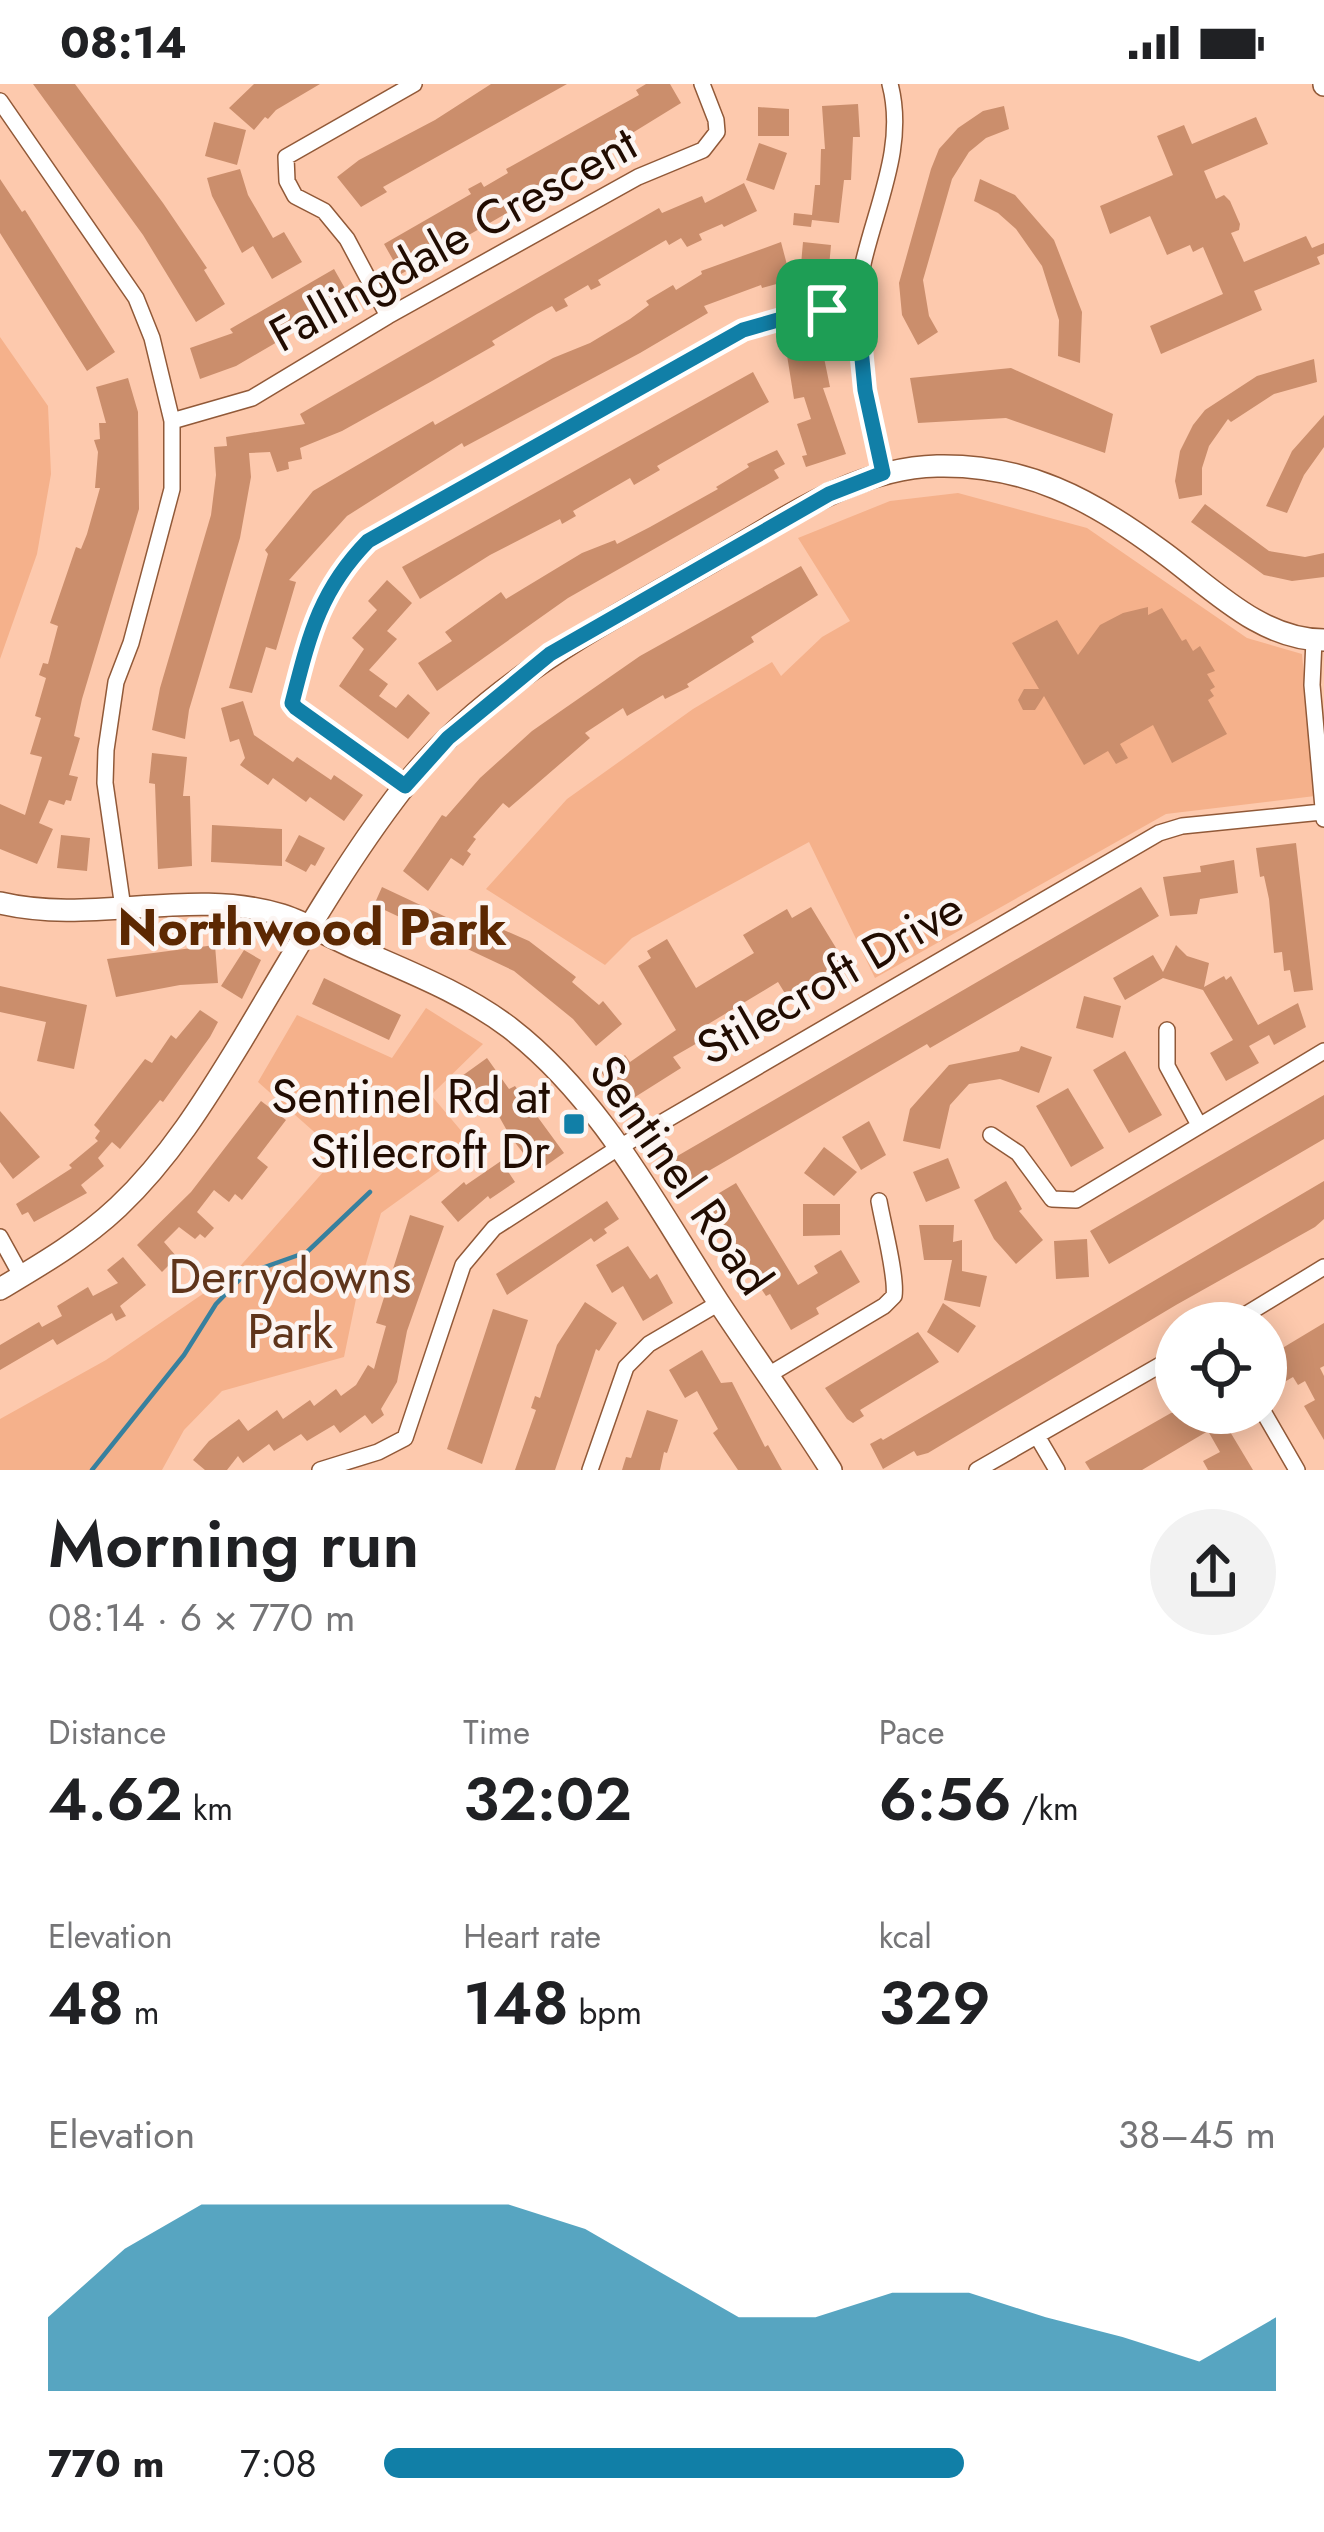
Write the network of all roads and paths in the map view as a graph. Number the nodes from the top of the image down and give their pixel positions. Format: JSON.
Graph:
{"nodes":[{"id":1,"x":414,"y":84,"type":"edge"},
{"id":2,"x":702,"y":84,"type":"edge"},
{"id":3,"x":890,"y":84,"type":"edge"},
{"id":4,"x":0,"y":101,"type":"edge"},
{"id":5,"x":857,"y":307,"type":"junction"},
{"id":6,"x":388,"y":316,"type":"junction"},
{"id":7,"x":172,"y":421,"type":"junction"},
{"id":8,"x":883,"y":473,"type":"junction"},
{"id":9,"x":1319,"y":640,"type":"edge"},
{"id":10,"x":405,"y":786,"type":"junction"},
{"id":11,"x":1323,"y":817,"type":"edge"},
{"id":12,"x":0,"y":902,"type":"edge"},
{"id":13,"x":123,"y":908,"type":"junction"},
{"id":14,"x":311,"y":927,"type":"junction"},
{"id":15,"x":1167,"y":1030,"type":"dead end"},
{"id":16,"x":1324,"y":1051,"type":"edge"},
{"id":17,"x":1199,"y":1125,"type":"junction"},
{"id":18,"x":991,"y":1136,"type":"dead end"},
{"id":19,"x":618,"y":1148,"type":"junction"},
{"id":20,"x":879,"y":1201,"type":"dead end"},
{"id":21,"x":0,"y":1237,"type":"edge"},
{"id":22,"x":1324,"y":1267,"type":"edge"},
{"id":23,"x":22,"y":1276,"type":"junction"},
{"id":24,"x":0,"y":1289,"type":"edge"},
{"id":25,"x":1266,"y":1302,"type":"edge"},
{"id":26,"x":719,"y":1303,"type":"junction"},
{"id":27,"x":1155,"y":1368,"type":"edge"},
{"id":28,"x":770,"y":1374,"type":"junction"},
{"id":29,"x":1276,"y":1434,"type":"edge"},
{"id":30,"x":1037,"y":1436,"type":"junction"},
{"id":31,"x":320,"y":1470,"type":"edge"},
{"id":32,"x":590,"y":1470,"type":"edge"},
{"id":33,"x":831,"y":1470,"type":"edge"},
{"id":34,"x":976,"y":1470,"type":"edge"},
{"id":35,"x":1057,"y":1470,"type":"edge"},
{"id":36,"x":1297,"y":1470,"type":"edge"}],
"edges":[{"from":1,"to":6,"type":"street"},
{"from":2,"to":6,"type":"street","name":"Fallingdale Crescent"},
{"from":3,"to":5,"type":"street"},
{"from":4,"to":7,"type":"street"},
{"from":5,"to":8,"type":"street"},
{"from":5,"to":10,"type":"street"},
{"from":6,"to":7,"type":"street","name":"Fallingdale Crescent"},
{"from":7,"to":13,"type":"street"},
{"from":8,"to":9,"type":"street"},
{"from":8,"to":10,"type":"street"},
{"from":9,"to":11,"type":"street"},
{"from":10,"to":14,"type":"street"},
{"from":11,"to":19,"type":"street","name":"Stilecroft Drive"},
{"from":12,"to":13,"type":"street","name":"Sentinel Road"},
{"from":13,"to":14,"type":"street","name":"Sentinel Road"},
{"from":14,"to":19,"type":"street","name":"Sentinel Road"},
{"from":14,"to":23,"type":"street"},
{"from":15,"to":17,"type":"street"},
{"from":16,"to":17,"type":"street"},
{"from":17,"to":18,"type":"street"},
{"from":19,"to":26,"type":"street","name":"Sentinel Road"},
{"from":19,"to":31,"type":"street","name":"Stilecroft Drive"},
{"from":20,"to":28,"type":"street"},
{"from":21,"to":23,"type":"street"},
{"from":22,"to":25,"type":"street"},
{"from":23,"to":24,"type":"street"},
{"from":26,"to":28,"type":"street","name":"Sentinel Road"},
{"from":26,"to":32,"type":"street"},
{"from":27,"to":30,"type":"street"},
{"from":28,"to":33,"type":"street","name":"Sentinel Road"},
{"from":29,"to":36,"type":"street"},
{"from":30,"to":34,"type":"street"},
{"from":30,"to":35,"type":"street"}]}
